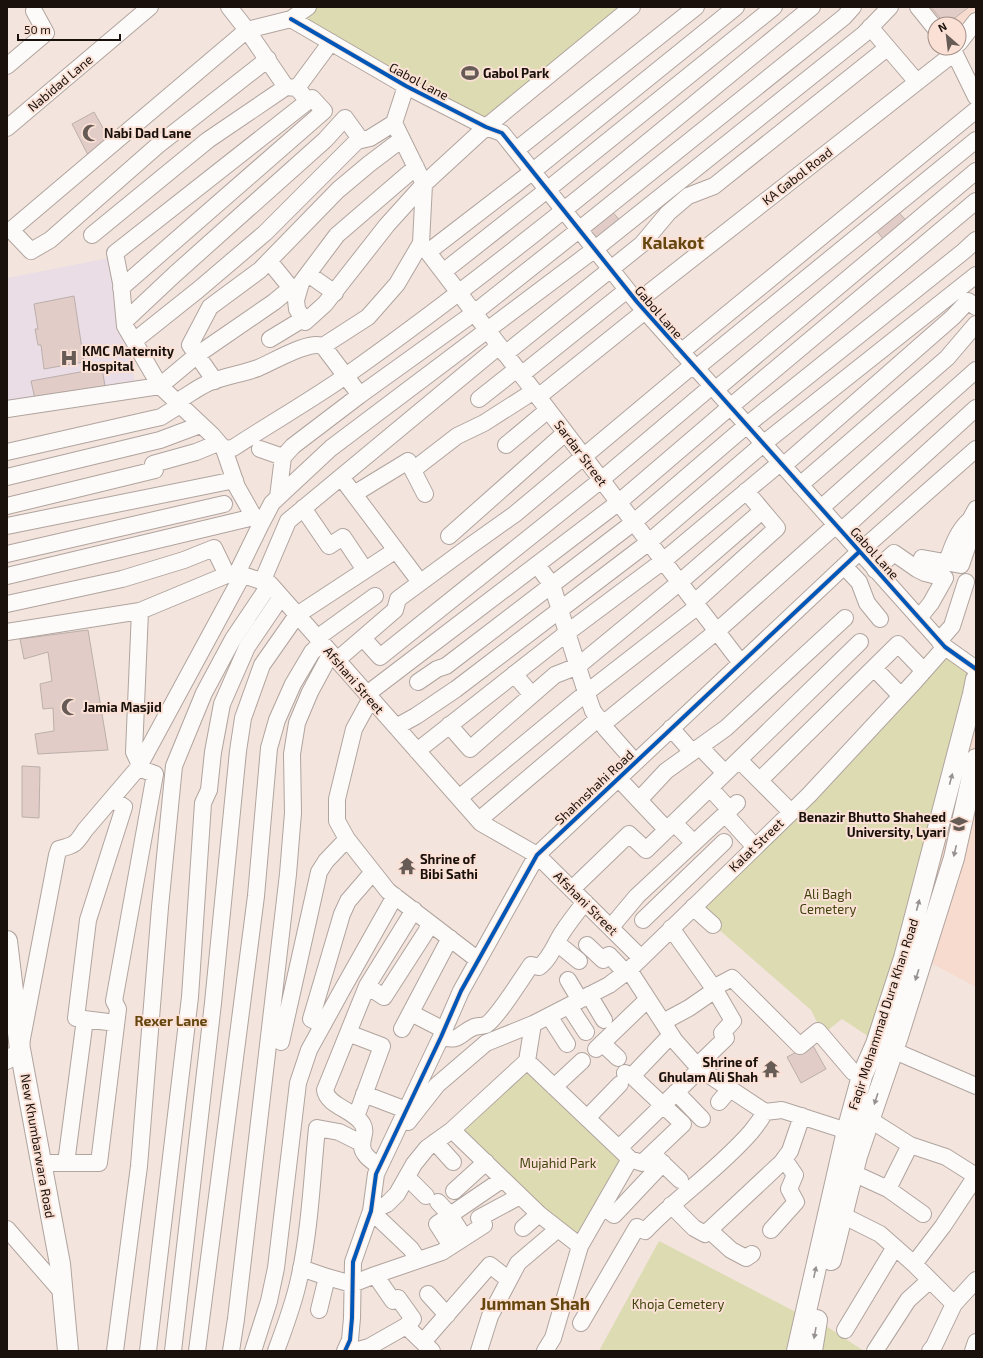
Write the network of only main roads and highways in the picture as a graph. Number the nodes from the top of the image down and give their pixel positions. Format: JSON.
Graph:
{"nodes":[{"id":1,"x":976,"y":679,"type":"edge"},
{"id":2,"x":976,"y":758,"type":"edge"},
{"id":3,"x":940,"y":822,"type":"junction"},
{"id":4,"x":961,"y":827,"type":"junction"},
{"id":5,"x":7,"y":941,"type":"edge"},
{"id":6,"x":11,"y":1006,"type":"edge"},
{"id":7,"x":884,"y":1047,"type":"junction"},
{"id":8,"x":14,"y":1055,"type":"edge"},
{"id":9,"x":835,"y":1213,"type":"junction"},
{"id":10,"x":70,"y":1351,"type":"edge"},
{"id":11,"x":797,"y":1351,"type":"edge"},
{"id":12,"x":812,"y":1351,"type":"edge"}],
"edges":[{"from":3,"to":1,"type":"main road","name":"Faqir Mohammad Dura Khan Road","one_way":true},
{"from":2,"to":4,"type":"main road","name":"Faqir Mohammad Dura Khan Road"},
{"from":3,"to":4,"type":"main road"},
{"from":7,"to":3,"type":"main road","name":"Faqir Mohammad Dura Khan Road","one_way":true},
{"from":4,"to":7,"type":"main road","name":"Faqir Mohammad Dura Khan Road","one_way":true},
{"from":5,"to":6,"type":"main road","name":"New Khumbarwara Road"},
{"from":6,"to":8,"type":"main road","name":"New Khumbarwara Road"},
{"from":7,"to":9,"type":"main road","name":"Faqir Mohammad Dura Khan Road","one_way":true},
{"from":7,"to":9,"type":"main road","name":"Faqir Mohammad Dura Khan Road"},
{"from":8,"to":10,"type":"main road","name":"New Khumbarwara Road"},
{"from":11,"to":9,"type":"main road","name":"Faqir Mohammad Dura Khan Road","one_way":true},
{"from":9,"to":12,"type":"main road","name":"Faqir Mohammad Dura Khan Road","one_way":true}]}
